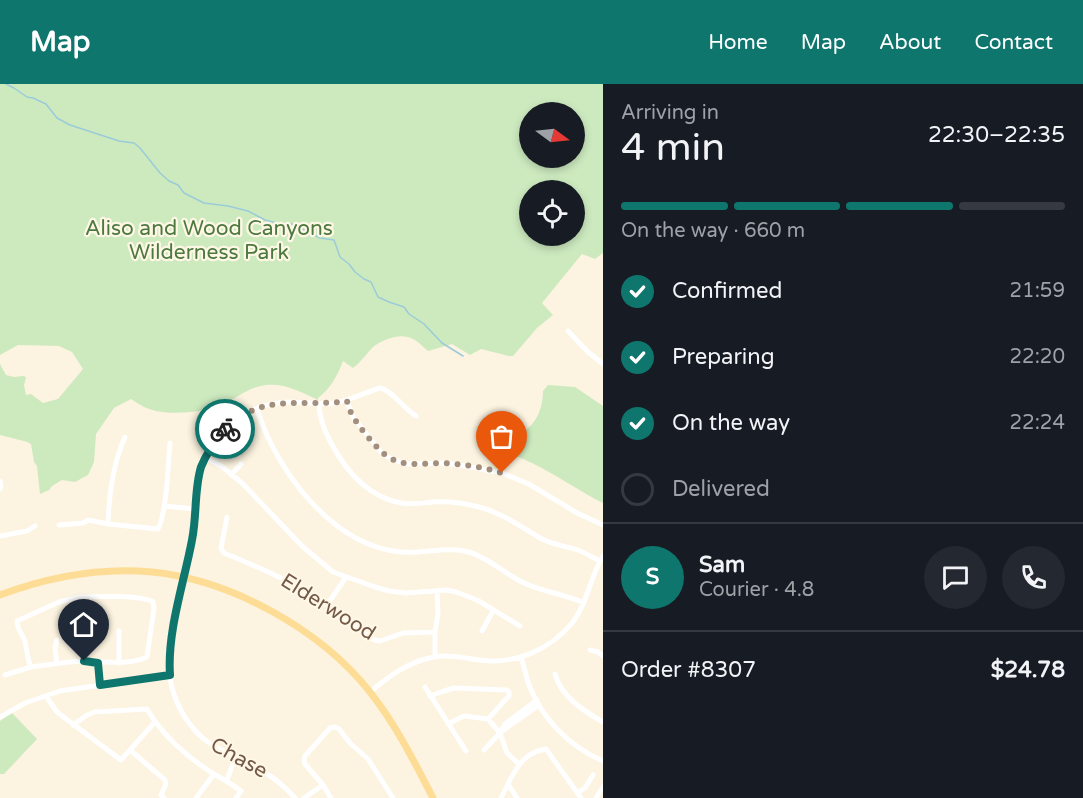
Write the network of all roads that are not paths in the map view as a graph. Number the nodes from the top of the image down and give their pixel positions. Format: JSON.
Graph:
{"nodes":[{"id":1,"x":568,"y":331,"type":"dead end"},
{"id":2,"x":603,"y":364,"type":"edge"},
{"id":3,"x":347,"y":401,"type":"junction"},
{"id":4,"x":319,"y":404,"type":"junction"},
{"id":5,"x":257,"y":409,"type":"junction"},
{"id":6,"x":416,"y":416,"type":"dead end"},
{"id":7,"x":125,"y":437,"type":"dead end"},
{"id":8,"x":170,"y":443,"type":"dead end"},
{"id":9,"x":206,"y":457,"type":"junction"},
{"id":10,"x":241,"y":464,"type":"dead end"},
{"id":11,"x":231,"y":475,"type":"junction"},
{"id":12,"x":0,"y":481,"type":"edge"},
{"id":13,"x":0,"y":489,"type":"edge"},
{"id":14,"x":164,"y":506,"type":"junction"},
{"id":15,"x":196,"y":509,"type":"junction"},
{"id":16,"x":226,"y":517,"type":"dead end"},
{"id":17,"x":108,"y":524,"type":"junction"},
{"id":18,"x":59,"y":525,"type":"dead end"},
{"id":19,"x":603,"y":525,"type":"edge"},
{"id":20,"x":35,"y":526,"type":"dead end"},
{"id":21,"x":0,"y":536,"type":"edge"},
{"id":22,"x":602,"y":558,"type":"edge"},
{"id":23,"x":346,"y":577,"type":"junction"},
{"id":24,"x":184,"y":578,"type":"junction"},
{"id":25,"x":437,"y":591,"type":"junction"},
{"id":26,"x":0,"y":595,"type":"edge"},
{"id":27,"x":584,"y":603,"type":"junction"},
{"id":28,"x":327,"y":605,"type":"junction"},
{"id":29,"x":493,"y":611,"type":"junction"},
{"id":30,"x":520,"y":626,"type":"dead end"},
{"id":31,"x":119,"y":631,"type":"dead end"},
{"id":32,"x":482,"y":631,"type":"dead end"},
{"id":33,"x":85,"y":632,"type":"dead end"},
{"id":34,"x":435,"y":632,"type":"junction"},
{"id":35,"x":57,"y":640,"type":"dead end"},
{"id":36,"x":590,"y":650,"type":"dead end"},
{"id":37,"x":603,"y":656,"type":"edge"},
{"id":38,"x":435,"y":657,"type":"junction"},
{"id":39,"x":521,"y":657,"type":"junction"},
{"id":40,"x":84,"y":661,"type":"junction"},
{"id":41,"x":98,"y":663,"type":"junction"},
{"id":42,"x":119,"y":663,"type":"junction"},
{"id":43,"x":57,"y":664,"type":"junction"},
{"id":44,"x":31,"y":667,"type":"junction"},
{"id":45,"x":555,"y":674,"type":"dead end"},
{"id":46,"x":5,"y":675,"type":"dead end"},
{"id":47,"x":170,"y":675,"type":"junction"},
{"id":48,"x":100,"y":685,"type":"junction"},
{"id":49,"x":425,"y":687,"type":"dead end"},
{"id":50,"x":370,"y":692,"type":"junction"},
{"id":51,"x":46,"y":696,"type":"junction"},
{"id":52,"x":430,"y":696,"type":"junction"},
{"id":53,"x":538,"y":703,"type":"junction"},
{"id":54,"x":0,"y":717,"type":"edge"},
{"id":55,"x":488,"y":718,"type":"junction"},
{"id":56,"x":154,"y":722,"type":"junction"},
{"id":57,"x":603,"y":722,"type":"edge"},
{"id":58,"x":448,"y":724,"type":"junction"},
{"id":59,"x":73,"y":725,"type":"junction"},
{"id":60,"x":500,"y":733,"type":"junction"},
{"id":61,"x":130,"y":750,"type":"junction"},
{"id":62,"x":484,"y":750,"type":"dead end"},
{"id":63,"x":466,"y":751,"type":"dead end"},
{"id":64,"x":236,"y":758,"type":"junction"},
{"id":65,"x":603,"y":762,"type":"edge"},
{"id":66,"x":519,"y":764,"type":"junction"},
{"id":67,"x":214,"y":774,"type":"junction"},
{"id":68,"x":593,"y":776,"type":"dead end"},
{"id":69,"x":227,"y":780,"type":"junction"},
{"id":70,"x":508,"y":784,"type":"junction"},
{"id":71,"x":323,"y":785,"type":"junction"},
{"id":72,"x":603,"y":787,"type":"edge"},
{"id":73,"x":579,"y":795,"type":"edge"},
{"id":74,"x":164,"y":798,"type":"edge"},
{"id":75,"x":196,"y":798,"type":"edge"},
{"id":76,"x":236,"y":798,"type":"edge"},
{"id":77,"x":295,"y":798,"type":"edge"},
{"id":78,"x":304,"y":798,"type":"edge"},
{"id":79,"x":332,"y":798,"type":"edge"},
{"id":80,"x":393,"y":798,"type":"edge"},
{"id":81,"x":433,"y":798,"type":"edge"},
{"id":82,"x":501,"y":798,"type":"edge"},
{"id":83,"x":517,"y":798,"type":"edge"},
{"id":84,"x":596,"y":798,"type":"edge"}],
"edges":[{"from":1,"to":2,"type":"street"},
{"from":3,"to":4,"type":"street","name":"Chase"},
{"from":3,"to":6,"type":"street","name":"Chase"},
{"from":3,"to":19,"type":"street"},
{"from":4,"to":5,"type":"street","name":"Chase"},
{"from":4,"to":22,"type":"street"},
{"from":5,"to":9,"type":"street","name":"Chase"},
{"from":5,"to":27,"type":"street"},
{"from":7,"to":17,"type":"street"},
{"from":8,"to":14,"type":"street"},
{"from":9,"to":11,"type":"street"},
{"from":9,"to":15,"type":"street","name":"Chase"},
{"from":10,"to":11,"type":"street"},
{"from":11,"to":23,"type":"street"},
{"from":12,"to":13,"type":"street"},
{"from":14,"to":15,"type":"street"},
{"from":14,"to":17,"type":"street"},
{"from":15,"to":24,"type":"street","name":"Chase"},
{"from":16,"to":28,"type":"street","name":"Elderwood"},
{"from":17,"to":18,"type":"street"},
{"from":20,"to":21,"type":"street"},
{"from":22,"to":27,"type":"street"},
{"from":23,"to":25,"type":"street"},
{"from":23,"to":28,"type":"street"},
{"from":24,"to":26,"type":"main road"},
{"from":24,"to":47,"type":"street","name":"Chase"},
{"from":24,"to":50,"type":"main road"},
{"from":25,"to":29,"type":"street"},
{"from":25,"to":34,"type":"street"},
{"from":27,"to":39,"type":"street"},
{"from":28,"to":34,"type":"street","name":"Elderwood"},
{"from":29,"to":30,"type":"street"},
{"from":29,"to":32,"type":"street"},
{"from":31,"to":42,"type":"street"},
{"from":33,"to":40,"type":"street"},
{"from":34,"to":38,"type":"street"},
{"from":35,"to":43,"type":"street"},
{"from":36,"to":37,"type":"street"},
{"from":38,"to":39,"type":"street"},
{"from":38,"to":50,"type":"street"},
{"from":39,"to":53,"type":"street"},
{"from":40,"to":41,"type":"street"},
{"from":40,"to":43,"type":"street"},
{"from":41,"to":42,"type":"street"},
{"from":41,"to":48,"type":"street"},
{"from":42,"to":44,"type":"street"},
{"from":43,"to":44,"type":"street"},
{"from":44,"to":46,"type":"street"},
{"from":45,"to":57,"type":"street"},
{"from":47,"to":48,"type":"street"},
{"from":47,"to":64,"type":"street","name":"Chase"},
{"from":48,"to":51,"type":"street"},
{"from":49,"to":52,"type":"street"},
{"from":50,"to":81,"type":"main road"},
{"from":51,"to":54,"type":"street"},
{"from":51,"to":59,"type":"street"},
{"from":52,"to":55,"type":"street"},
{"from":52,"to":58,"type":"street"},
{"from":53,"to":60,"type":"street"},
{"from":53,"to":65,"type":"street"},
{"from":55,"to":58,"type":"street"},
{"from":55,"to":60,"type":"street"},
{"from":56,"to":59,"type":"street"},
{"from":56,"to":61,"type":"street"},
{"from":56,"to":67,"type":"street"},
{"from":58,"to":63,"type":"street"},
{"from":59,"to":61,"type":"street"},
{"from":60,"to":62,"type":"street"},
{"from":60,"to":66,"type":"street"},
{"from":61,"to":74,"type":"street"},
{"from":64,"to":69,"type":"street"},
{"from":64,"to":77,"type":"street","name":"Chase"},
{"from":66,"to":70,"type":"street"},
{"from":66,"to":73,"type":"street"},
{"from":67,"to":69,"type":"street"},
{"from":67,"to":75,"type":"street"},
{"from":68,"to":73,"type":"street"},
{"from":69,"to":76,"type":"street"},
{"from":70,"to":82,"type":"street"},
{"from":70,"to":83,"type":"street"},
{"from":71,"to":78,"type":"street"},
{"from":71,"to":79,"type":"street"},
{"from":71,"to":80,"type":"street"},
{"from":72,"to":84,"type":"street"}]}
